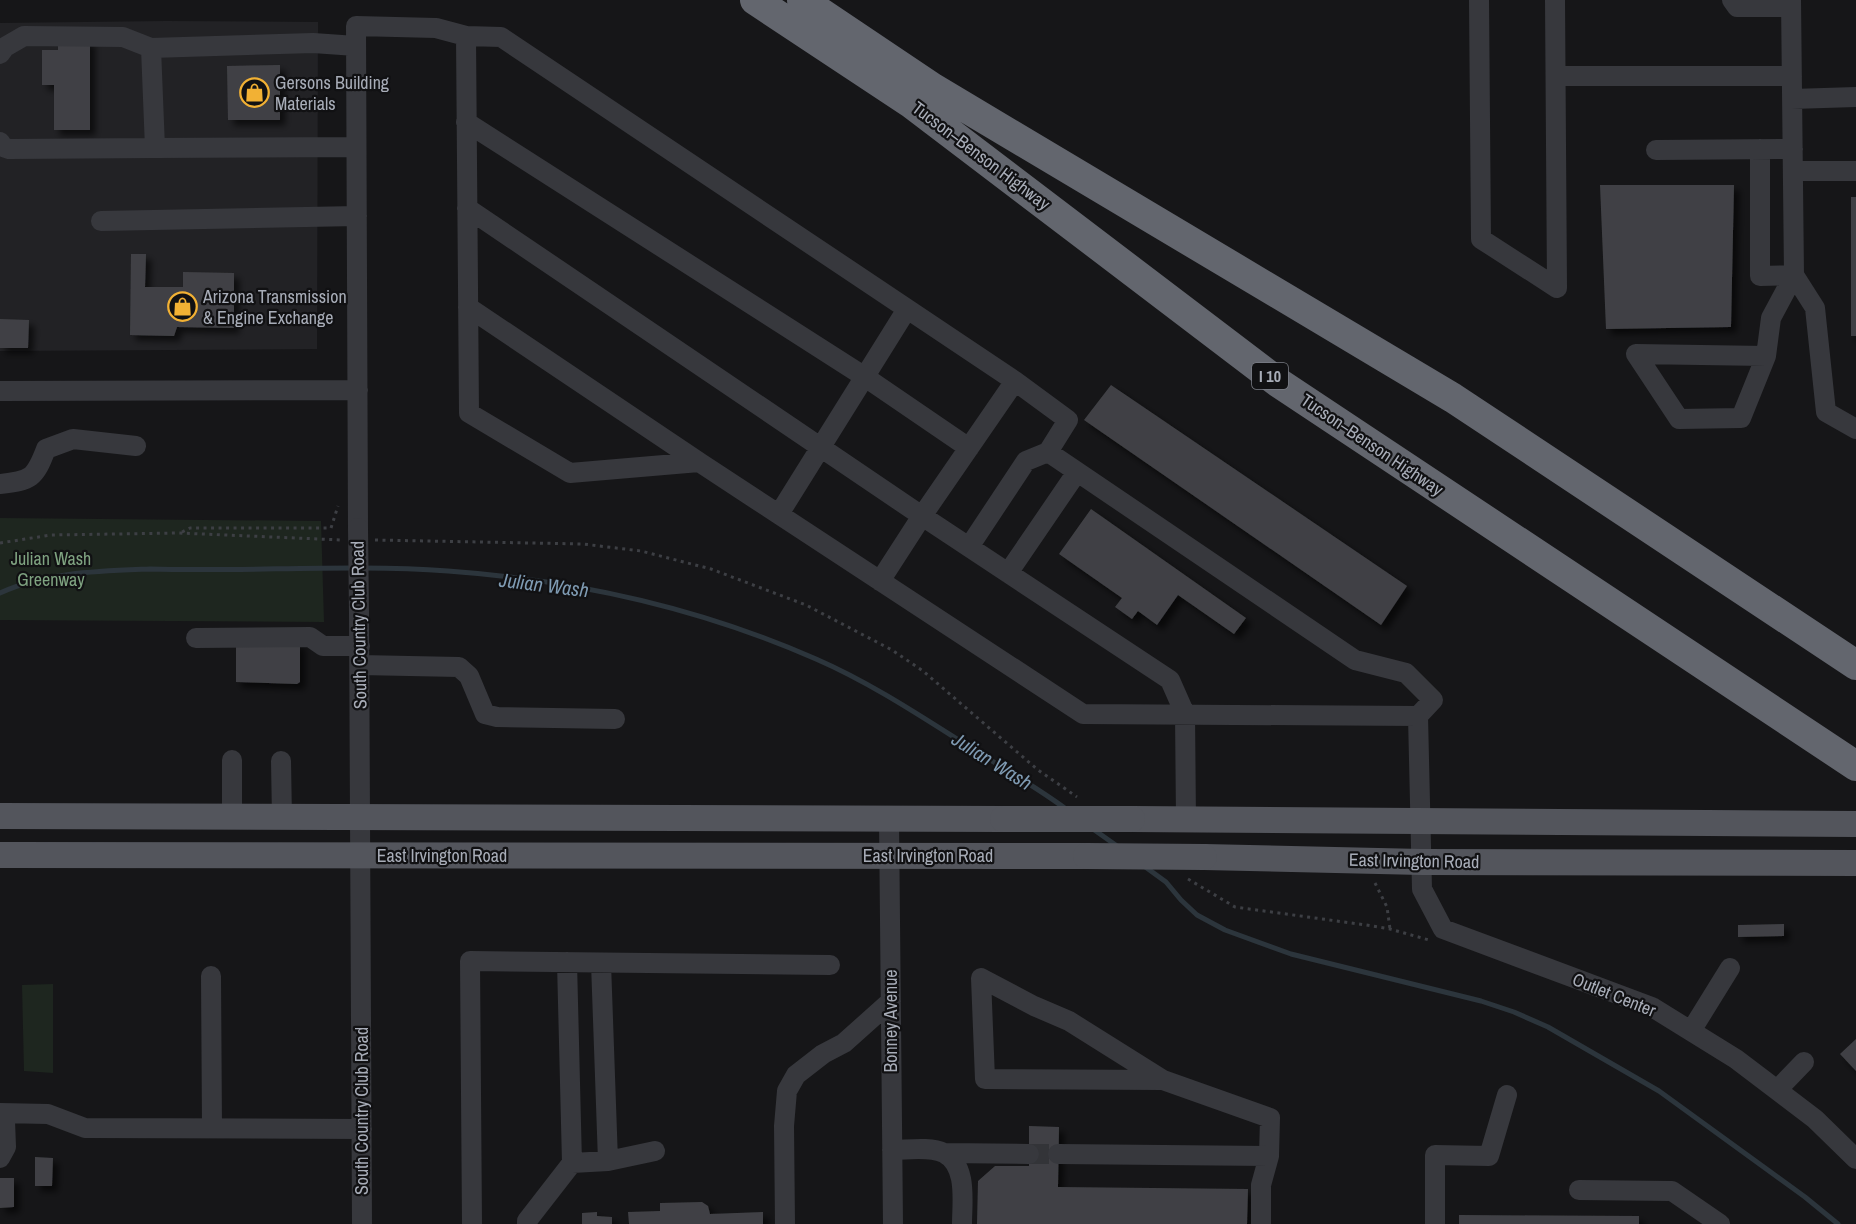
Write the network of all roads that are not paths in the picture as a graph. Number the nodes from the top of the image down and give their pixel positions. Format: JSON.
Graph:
{"nodes":[{"id":1,"x":755,"y":0,"type":"edge"},
{"id":2,"x":802,"y":0,"type":"edge"},
{"id":3,"x":1479,"y":0,"type":"edge"},
{"id":4,"x":1555,"y":0,"type":"edge"},
{"id":5,"x":1732,"y":0,"type":"edge"},
{"id":6,"x":1791,"y":3,"type":"edge"},
{"id":7,"x":356,"y":36,"type":"junction"},
{"id":8,"x":466,"y":36,"type":"junction"},
{"id":9,"x":151,"y":48,"type":"junction"},
{"id":10,"x":0,"y":54,"type":"edge"},
{"id":11,"x":1556,"y":76,"type":"junction"},
{"id":12,"x":1792,"y":76,"type":"junction"},
{"id":13,"x":1856,"y":97,"type":"edge"},
{"id":14,"x":1792,"y":99,"type":"junction"},
{"id":15,"x":466,"y":122,"type":"junction"},
{"id":16,"x":0,"y":142,"type":"edge"},
{"id":17,"x":357,"y":147,"type":"junction"},
{"id":18,"x":154,"y":148,"type":"junction"},
{"id":19,"x":1760,"y":149,"type":"junction"},
{"id":20,"x":1793,"y":149,"type":"junction"},
{"id":21,"x":1656,"y":150,"type":"dead end"},
{"id":22,"x":1793,"y":171,"type":"junction"},
{"id":23,"x":1856,"y":171,"type":"edge"},
{"id":24,"x":467,"y":207,"type":"junction"},
{"id":25,"x":357,"y":216,"type":"junction"},
{"id":26,"x":100,"y":221,"type":"dead end"},
{"id":27,"x":1794,"y":275,"type":"junction"},
{"id":28,"x":468,"y":307,"type":"junction"},
{"id":29,"x":907,"y":309,"type":"junction"},
{"id":30,"x":1766,"y":356,"type":"junction"},
{"id":31,"x":865,"y":377,"type":"junction"},
{"id":32,"x":1015,"y":381,"type":"junction"},
{"id":33,"x":358,"y":390,"type":"junction"},
{"id":34,"x":0,"y":391,"type":"edge"},
{"id":35,"x":1856,"y":429,"type":"edge"},
{"id":36,"x":136,"y":446,"type":"dead end"},
{"id":37,"x":821,"y":447,"type":"junction"},
{"id":38,"x":969,"y":448,"type":"junction"},
{"id":39,"x":1048,"y":452,"type":"junction"},
{"id":40,"x":699,"y":462,"type":"junction"},
{"id":41,"x":1077,"y":472,"type":"junction"},
{"id":42,"x":0,"y":484,"type":"edge"},
{"id":43,"x":779,"y":514,"type":"junction"},
{"id":44,"x":922,"y":516,"type":"junction"},
{"id":45,"x":969,"y":547,"type":"junction"},
{"id":46,"x":1008,"y":573,"type":"junction"},
{"id":47,"x":880,"y":580,"type":"junction"},
{"id":48,"x":196,"y":638,"type":"dead end"},
{"id":49,"x":360,"y":656,"type":"junction"},
{"id":50,"x":1856,"y":664,"type":"edge"},
{"id":51,"x":1185,"y":714,"type":"junction"},
{"id":52,"x":1419,"y":716,"type":"junction"},
{"id":53,"x":615,"y":719,"type":"dead end"},
{"id":54,"x":232,"y":760,"type":"dead end"},
{"id":55,"x":281,"y":761,"type":"dead end"},
{"id":56,"x":1856,"y":768,"type":"edge"},
{"id":57,"x":0,"y":816,"type":"edge"},
{"id":58,"x":232,"y":818,"type":"junction"},
{"id":59,"x":282,"y":818,"type":"junction"},
{"id":60,"x":361,"y":818,"type":"junction"},
{"id":61,"x":889,"y":819,"type":"junction"},
{"id":62,"x":1185,"y":820,"type":"junction"},
{"id":63,"x":1420,"y":822,"type":"junction"},
{"id":64,"x":1856,"y":824,"type":"edge"},
{"id":65,"x":0,"y":855,"type":"edge"},
{"id":66,"x":360,"y":856,"type":"junction"},
{"id":67,"x":889,"y":856,"type":"junction"},
{"id":68,"x":1422,"y":862,"type":"junction"},
{"id":69,"x":1856,"y":863,"type":"edge"},
{"id":70,"x":567,"y":962,"type":"junction"},
{"id":71,"x":601,"y":963,"type":"junction"},
{"id":72,"x":830,"y":964,"type":"dead end"},
{"id":73,"x":1730,"y":968,"type":"dead end"},
{"id":74,"x":211,"y":976,"type":"dead end"},
{"id":75,"x":891,"y":1001,"type":"junction"},
{"id":76,"x":1691,"y":1031,"type":"junction"},
{"id":77,"x":1804,"y":1062,"type":"dead end"},
{"id":78,"x":1163,"y":1080,"type":"junction"},
{"id":79,"x":1777,"y":1090,"type":"junction"},
{"id":80,"x":1508,"y":1095,"type":"dead end"},
{"id":81,"x":0,"y":1115,"type":"edge"},
{"id":82,"x":212,"y":1128,"type":"junction"},
{"id":83,"x":362,"y":1129,"type":"junction"},
{"id":84,"x":892,"y":1150,"type":"junction"},
{"id":85,"x":655,"y":1151,"type":"dead end"},
{"id":86,"x":944,"y":1153,"type":"junction"},
{"id":87,"x":1029,"y":1154,"type":"tunnel mouth"},
{"id":88,"x":1058,"y":1154,"type":"tunnel mouth"},
{"id":89,"x":1269,"y":1156,"type":"junction"},
{"id":90,"x":0,"y":1158,"type":"edge"},
{"id":91,"x":1856,"y":1160,"type":"edge"},
{"id":92,"x":608,"y":1161,"type":"junction"},
{"id":93,"x":572,"y":1162,"type":"junction"},
{"id":94,"x":1579,"y":1190,"type":"dead end"},
{"id":95,"x":362,"y":1224,"type":"edge"},
{"id":96,"x":472,"y":1224,"type":"edge"},
{"id":97,"x":527,"y":1224,"type":"edge"},
{"id":98,"x":785,"y":1224,"type":"edge"},
{"id":99,"x":892,"y":1224,"type":"edge"},
{"id":100,"x":962,"y":1224,"type":"edge"},
{"id":101,"x":1261,"y":1224,"type":"edge"},
{"id":102,"x":1435,"y":1224,"type":"edge"},
{"id":103,"x":1720,"y":1224,"type":"edge"}],
"edges":[{"from":1,"to":56,"type":"highway","name":"Tucson–Benson Highway","number":"I 10"},
{"from":2,"to":50,"type":"highway","name":"Tucson–Benson Highway"},
{"from":3,"to":11,"type":"street"},
{"from":4,"to":11,"type":"street"},
{"from":5,"to":6,"type":"street"},
{"from":6,"to":12,"type":"street"},
{"from":7,"to":8,"type":"street"},
{"from":7,"to":9,"type":"street"},
{"from":7,"to":17,"type":"street","name":"South Country Club Road"},
{"from":8,"to":15,"type":"street"},
{"from":8,"to":29,"type":"street"},
{"from":9,"to":10,"type":"street"},
{"from":9,"to":18,"type":"street"},
{"from":11,"to":12,"type":"street"},
{"from":12,"to":14,"type":"street"},
{"from":13,"to":14,"type":"street"},
{"from":14,"to":20,"type":"street"},
{"from":15,"to":24,"type":"street"},
{"from":15,"to":31,"type":"street"},
{"from":16,"to":18,"type":"street"},
{"from":17,"to":18,"type":"street"},
{"from":17,"to":25,"type":"street","name":"South Country Club Road"},
{"from":19,"to":20,"type":"street"},
{"from":19,"to":21,"type":"street"},
{"from":19,"to":27,"type":"street"},
{"from":20,"to":22,"type":"street"},
{"from":22,"to":23,"type":"street"},
{"from":22,"to":27,"type":"street"},
{"from":24,"to":28,"type":"street"},
{"from":24,"to":37,"type":"street"},
{"from":25,"to":26,"type":"street"},
{"from":25,"to":33,"type":"street","name":"South Country Club Road"},
{"from":27,"to":30,"type":"street"},
{"from":27,"to":35,"type":"street"},
{"from":28,"to":40,"type":"street"},
{"from":28,"to":40,"type":"street"},
{"from":29,"to":31,"type":"street"},
{"from":29,"to":32,"type":"street"},
{"from":30,"to":30,"type":"street"},
{"from":31,"to":37,"type":"street"},
{"from":31,"to":38,"type":"street"},
{"from":32,"to":38,"type":"street"},
{"from":32,"to":39,"type":"street"},
{"from":33,"to":34,"type":"street"},
{"from":33,"to":49,"type":"street","name":"South Country Club Road","bridge":true},
{"from":36,"to":42,"type":"street"},
{"from":37,"to":43,"type":"street"},
{"from":37,"to":44,"type":"street"},
{"from":38,"to":44,"type":"street"},
{"from":39,"to":41,"type":"street"},
{"from":39,"to":45,"type":"street"},
{"from":40,"to":43,"type":"street"},
{"from":41,"to":46,"type":"street"},
{"from":41,"to":52,"type":"street","name":"Outlet Center"},
{"from":43,"to":47,"type":"street"},
{"from":44,"to":45,"type":"street"},
{"from":44,"to":47,"type":"street"},
{"from":45,"to":46,"type":"street"},
{"from":46,"to":51,"type":"street"},
{"from":47,"to":51,"type":"street"},
{"from":48,"to":49,"type":"street"},
{"from":49,"to":53,"type":"street"},
{"from":49,"to":60,"type":"street","name":"South Country Club Road"},
{"from":51,"to":52,"type":"street"},
{"from":51,"to":62,"type":"street"},
{"from":52,"to":63,"type":"street","name":"Outlet Center"},
{"from":54,"to":58,"type":"street"},
{"from":55,"to":59,"type":"street"},
{"from":57,"to":58,"type":"main road","name":"East Irvington Road"},
{"from":58,"to":59,"type":"main road","name":"East Irvington Road"},
{"from":59,"to":60,"type":"main road","name":"East Irvington Road"},
{"from":60,"to":61,"type":"main road","name":"East Irvington Road"},
{"from":60,"to":66,"type":"street","name":"South Country Club Road"},
{"from":61,"to":62,"type":"main road","name":"East Irvington Road","bridge":true},
{"from":61,"to":67,"type":"street","name":"Bonney Avenue"},
{"from":62,"to":63,"type":"main road","name":"East Irvington Road"},
{"from":63,"to":64,"type":"main road","name":"East Irvington Road"},
{"from":63,"to":68,"type":"street","name":"Outlet Center"},
{"from":65,"to":66,"type":"main road","name":"East Irvington Road"},
{"from":66,"to":67,"type":"main road","name":"East Irvington Road"},
{"from":66,"to":83,"type":"street","name":"South Country Club Road"},
{"from":67,"to":68,"type":"main road","name":"East Irvington Road","bridge":true},
{"from":67,"to":75,"type":"street","name":"Bonney Avenue"},
{"from":68,"to":69,"type":"main road","name":"East Irvington Road"},
{"from":68,"to":76,"type":"street","name":"Outlet Center"},
{"from":70,"to":71,"type":"street"},
{"from":70,"to":93,"type":"street"},
{"from":70,"to":96,"type":"street"},
{"from":71,"to":72,"type":"street"},
{"from":71,"to":92,"type":"street"},
{"from":73,"to":76,"type":"street"},
{"from":74,"to":82,"type":"street"},
{"from":75,"to":84,"type":"street","name":"Bonney Avenue"},
{"from":75,"to":98,"type":"street"},
{"from":76,"to":79,"type":"street","name":"Outlet Center"},
{"from":77,"to":79,"type":"street"},
{"from":78,"to":78,"type":"street"},
{"from":78,"to":89,"type":"street"},
{"from":79,"to":91,"type":"street","name":"Outlet Center"},
{"from":80,"to":102,"type":"street"},
{"from":81,"to":82,"type":"street"},
{"from":81,"to":90,"type":"street"},
{"from":82,"to":83,"type":"street"},
{"from":83,"to":95,"type":"street","name":"South Country Club Road"},
{"from":84,"to":86,"type":"street"},
{"from":84,"to":99,"type":"street","name":"Bonney Avenue"},
{"from":85,"to":92,"type":"street"},
{"from":86,"to":87,"type":"street"},
{"from":86,"to":100,"type":"street"},
{"from":88,"to":89,"type":"street"},
{"from":89,"to":101,"type":"street"},
{"from":92,"to":93,"type":"street"},
{"from":93,"to":97,"type":"street"},
{"from":94,"to":103,"type":"street"}]}
